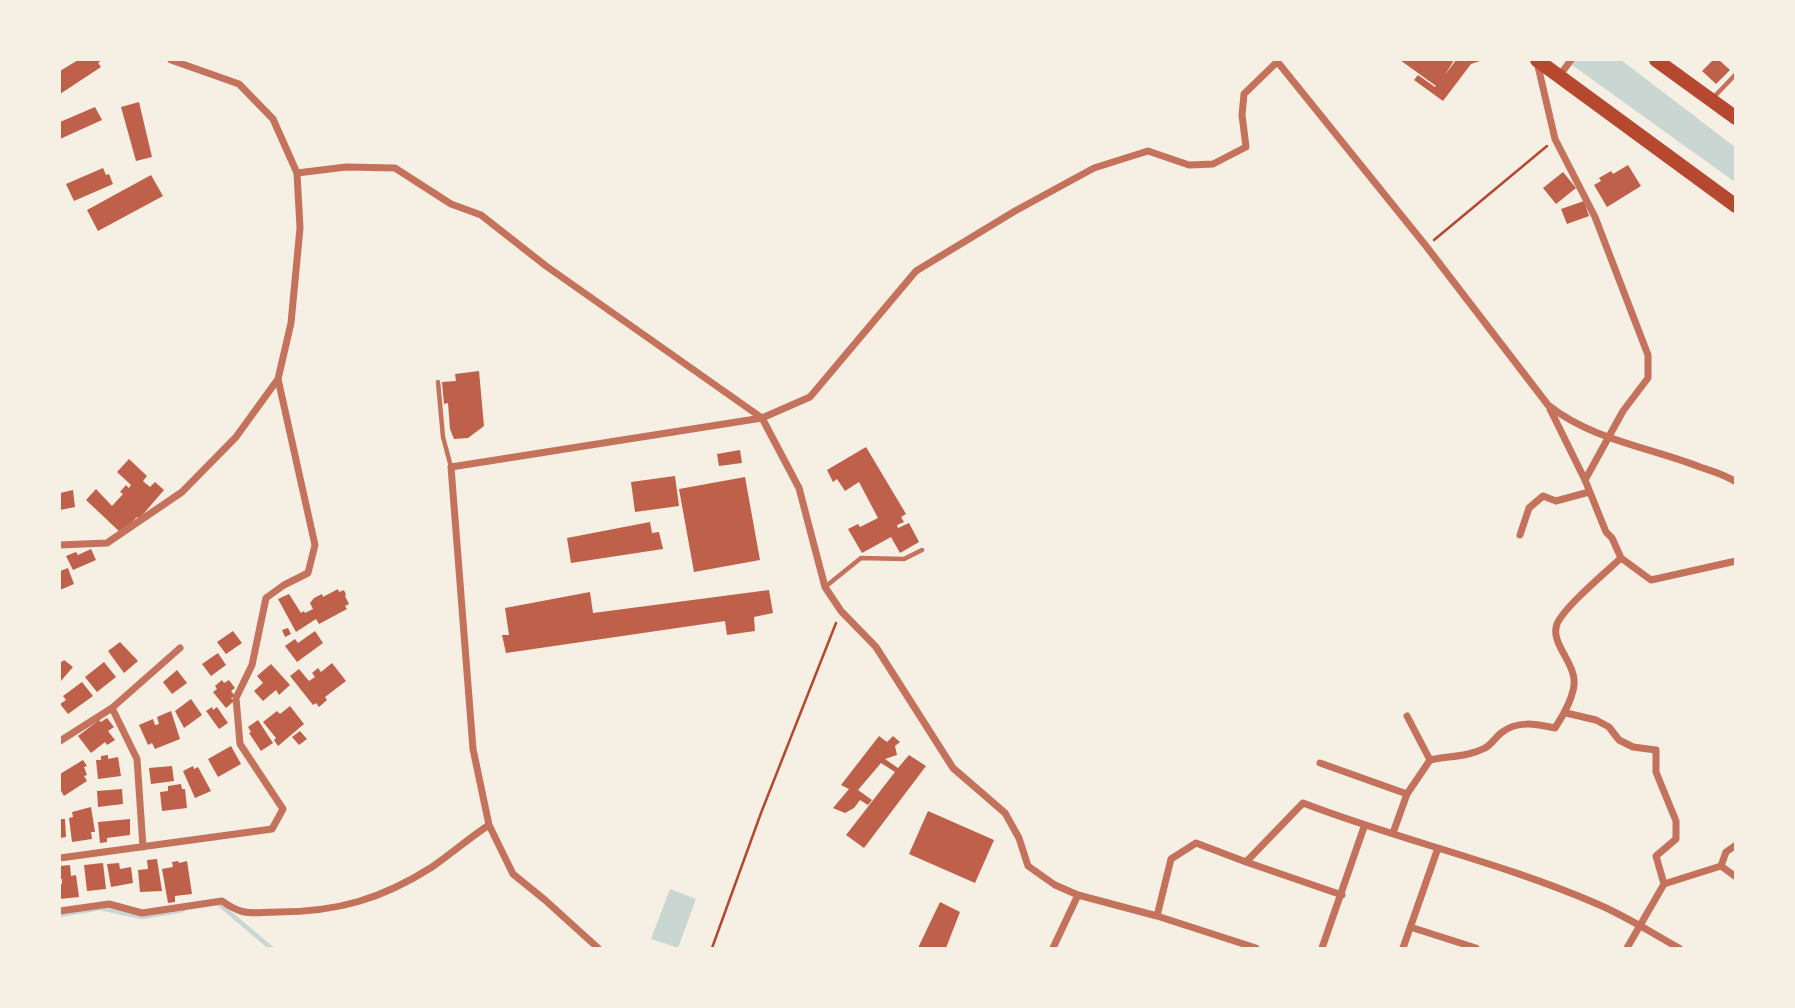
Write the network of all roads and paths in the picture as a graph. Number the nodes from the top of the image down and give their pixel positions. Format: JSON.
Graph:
{"nodes":[{"id":1,"x":171,"y":60,"type":"edge"},
{"id":2,"x":1537,"y":60,"type":"edge"},
{"id":3,"x":1657,"y":60,"type":"edge"},
{"id":4,"x":1277,"y":61,"type":"edge"},
{"id":5,"x":1566,"y":67,"type":"edge"},
{"id":6,"x":1735,"y":74,"type":"edge"},
{"id":7,"x":1712,"y":100,"type":"junction"},
{"id":8,"x":1735,"y":118,"type":"edge"},
{"id":9,"x":1555,"y":139,"type":"junction"},
{"id":10,"x":297,"y":173,"type":"junction"},
{"id":11,"x":1735,"y":206,"type":"edge"},
{"id":12,"x":1426,"y":246,"type":"junction"},
{"id":13,"x":278,"y":379,"type":"junction"},
{"id":14,"x":438,"y":382,"type":"dead end"},
{"id":15,"x":1548,"y":405,"type":"junction"},
{"id":16,"x":762,"y":418,"type":"junction"},
{"id":17,"x":1608,"y":439,"type":"junction"},
{"id":18,"x":451,"y":467,"type":"junction"},
{"id":19,"x":1585,"y":480,"type":"junction"},
{"id":20,"x":1735,"y":482,"type":"edge"},
{"id":21,"x":1589,"y":492,"type":"junction"},
{"id":22,"x":1520,"y":535,"type":"dead end"},
{"id":23,"x":60,"y":545,"type":"edge"},
{"id":24,"x":922,"y":550,"type":"dead end"},
{"id":25,"x":1621,"y":558,"type":"junction"},
{"id":26,"x":1735,"y":561,"type":"edge"},
{"id":27,"x":825,"y":587,"type":"junction"},
{"id":28,"x":841,"y":611,"type":"junction"},
{"id":29,"x":180,"y":648,"type":"dead end"},
{"id":30,"x":112,"y":708,"type":"junction"},
{"id":31,"x":1566,"y":713,"type":"junction"},
{"id":32,"x":1407,"y":716,"type":"dead end"},
{"id":33,"x":60,"y":729,"type":"edge"},
{"id":34,"x":63,"y":738,"type":"edge"},
{"id":35,"x":1430,"y":760,"type":"junction"},
{"id":36,"x":1320,"y":762,"type":"dead end"},
{"id":37,"x":1407,"y":794,"type":"junction"},
{"id":38,"x":488,"y":825,"type":"junction"},
{"id":39,"x":1364,"y":827,"type":"junction"},
{"id":40,"x":1393,"y":833,"type":"junction"},
{"id":41,"x":1735,"y":845,"type":"edge"},
{"id":42,"x":144,"y":847,"type":"junction"},
{"id":43,"x":1438,"y":848,"type":"junction"},
{"id":44,"x":60,"y":858,"type":"edge"},
{"id":45,"x":1246,"y":862,"type":"junction"},
{"id":46,"x":1721,"y":866,"type":"junction"},
{"id":47,"x":1735,"y":877,"type":"edge"},
{"id":48,"x":1664,"y":884,"type":"junction"},
{"id":49,"x":1078,"y":895,"type":"junction"},
{"id":50,"x":1342,"y":895,"type":"junction"},
{"id":51,"x":60,"y":911,"type":"edge"},
{"id":52,"x":1157,"y":916,"type":"junction"},
{"id":53,"x":1640,"y":926,"type":"junction"},
{"id":54,"x":1410,"y":927,"type":"junction"},
{"id":55,"x":598,"y":948,"type":"edge"},
{"id":56,"x":712,"y":948,"type":"edge"},
{"id":57,"x":1053,"y":948,"type":"edge"},
{"id":58,"x":1256,"y":948,"type":"edge"},
{"id":59,"x":1322,"y":948,"type":"edge"},
{"id":60,"x":1403,"y":948,"type":"edge"},
{"id":61,"x":1476,"y":948,"type":"edge"},
{"id":62,"x":1627,"y":948,"type":"edge"},
{"id":63,"x":1679,"y":948,"type":"edge"}],
"edges":[{"from":1,"to":10,"type":"street"},
{"from":2,"to":5,"type":"main road"},
{"from":2,"to":9,"type":"street"},
{"from":3,"to":7,"type":"main road"},
{"from":4,"to":12,"type":"street"},
{"from":4,"to":16,"type":"street"},
{"from":5,"to":11,"type":"main road"},
{"from":6,"to":7,"type":"lane"},
{"from":7,"to":8,"type":"main road"},
{"from":9,"to":12,"type":"path"},
{"from":9,"to":17,"type":"street"},
{"from":10,"to":13,"type":"street"},
{"from":10,"to":16,"type":"street"},
{"from":12,"to":15,"type":"street"},
{"from":13,"to":23,"type":"street"},
{"from":13,"to":42,"type":"street"},
{"from":14,"to":18,"type":"lane"},
{"from":15,"to":17,"type":"street"},
{"from":15,"to":19,"type":"street"},
{"from":16,"to":18,"type":"street"},
{"from":16,"to":27,"type":"street"},
{"from":17,"to":19,"type":"street"},
{"from":17,"to":20,"type":"street"},
{"from":18,"to":38,"type":"street"},
{"from":19,"to":21,"type":"street"},
{"from":21,"to":22,"type":"street"},
{"from":21,"to":25,"type":"street"},
{"from":24,"to":27,"type":"lane"},
{"from":25,"to":26,"type":"street"},
{"from":25,"to":31,"type":"street"},
{"from":27,"to":28,"type":"street"},
{"from":28,"to":49,"type":"street"},
{"from":28,"to":56,"type":"path"},
{"from":29,"to":30,"type":"street"},
{"from":30,"to":34,"type":"street"},
{"from":30,"to":42,"type":"street"},
{"from":31,"to":35,"type":"street"},
{"from":31,"to":48,"type":"street"},
{"from":32,"to":35,"type":"street"},
{"from":33,"to":34,"type":"street"},
{"from":35,"to":37,"type":"street"},
{"from":36,"to":37,"type":"street"},
{"from":37,"to":40,"type":"street"},
{"from":38,"to":51,"type":"street"},
{"from":38,"to":55,"type":"street"},
{"from":39,"to":40,"type":"street"},
{"from":39,"to":45,"type":"street"},
{"from":39,"to":50,"type":"street"},
{"from":40,"to":43,"type":"street"},
{"from":41,"to":46,"type":"street"},
{"from":42,"to":44,"type":"street"},
{"from":43,"to":53,"type":"street"},
{"from":43,"to":54,"type":"street"},
{"from":45,"to":50,"type":"street"},
{"from":45,"to":52,"type":"street"},
{"from":46,"to":47,"type":"street"},
{"from":46,"to":48,"type":"street"},
{"from":48,"to":53,"type":"street"},
{"from":49,"to":52,"type":"street"},
{"from":49,"to":57,"type":"street"},
{"from":50,"to":59,"type":"street"},
{"from":52,"to":58,"type":"street"},
{"from":53,"to":62,"type":"street"},
{"from":53,"to":63,"type":"street"},
{"from":54,"to":60,"type":"street"},
{"from":54,"to":61,"type":"street"}]}
